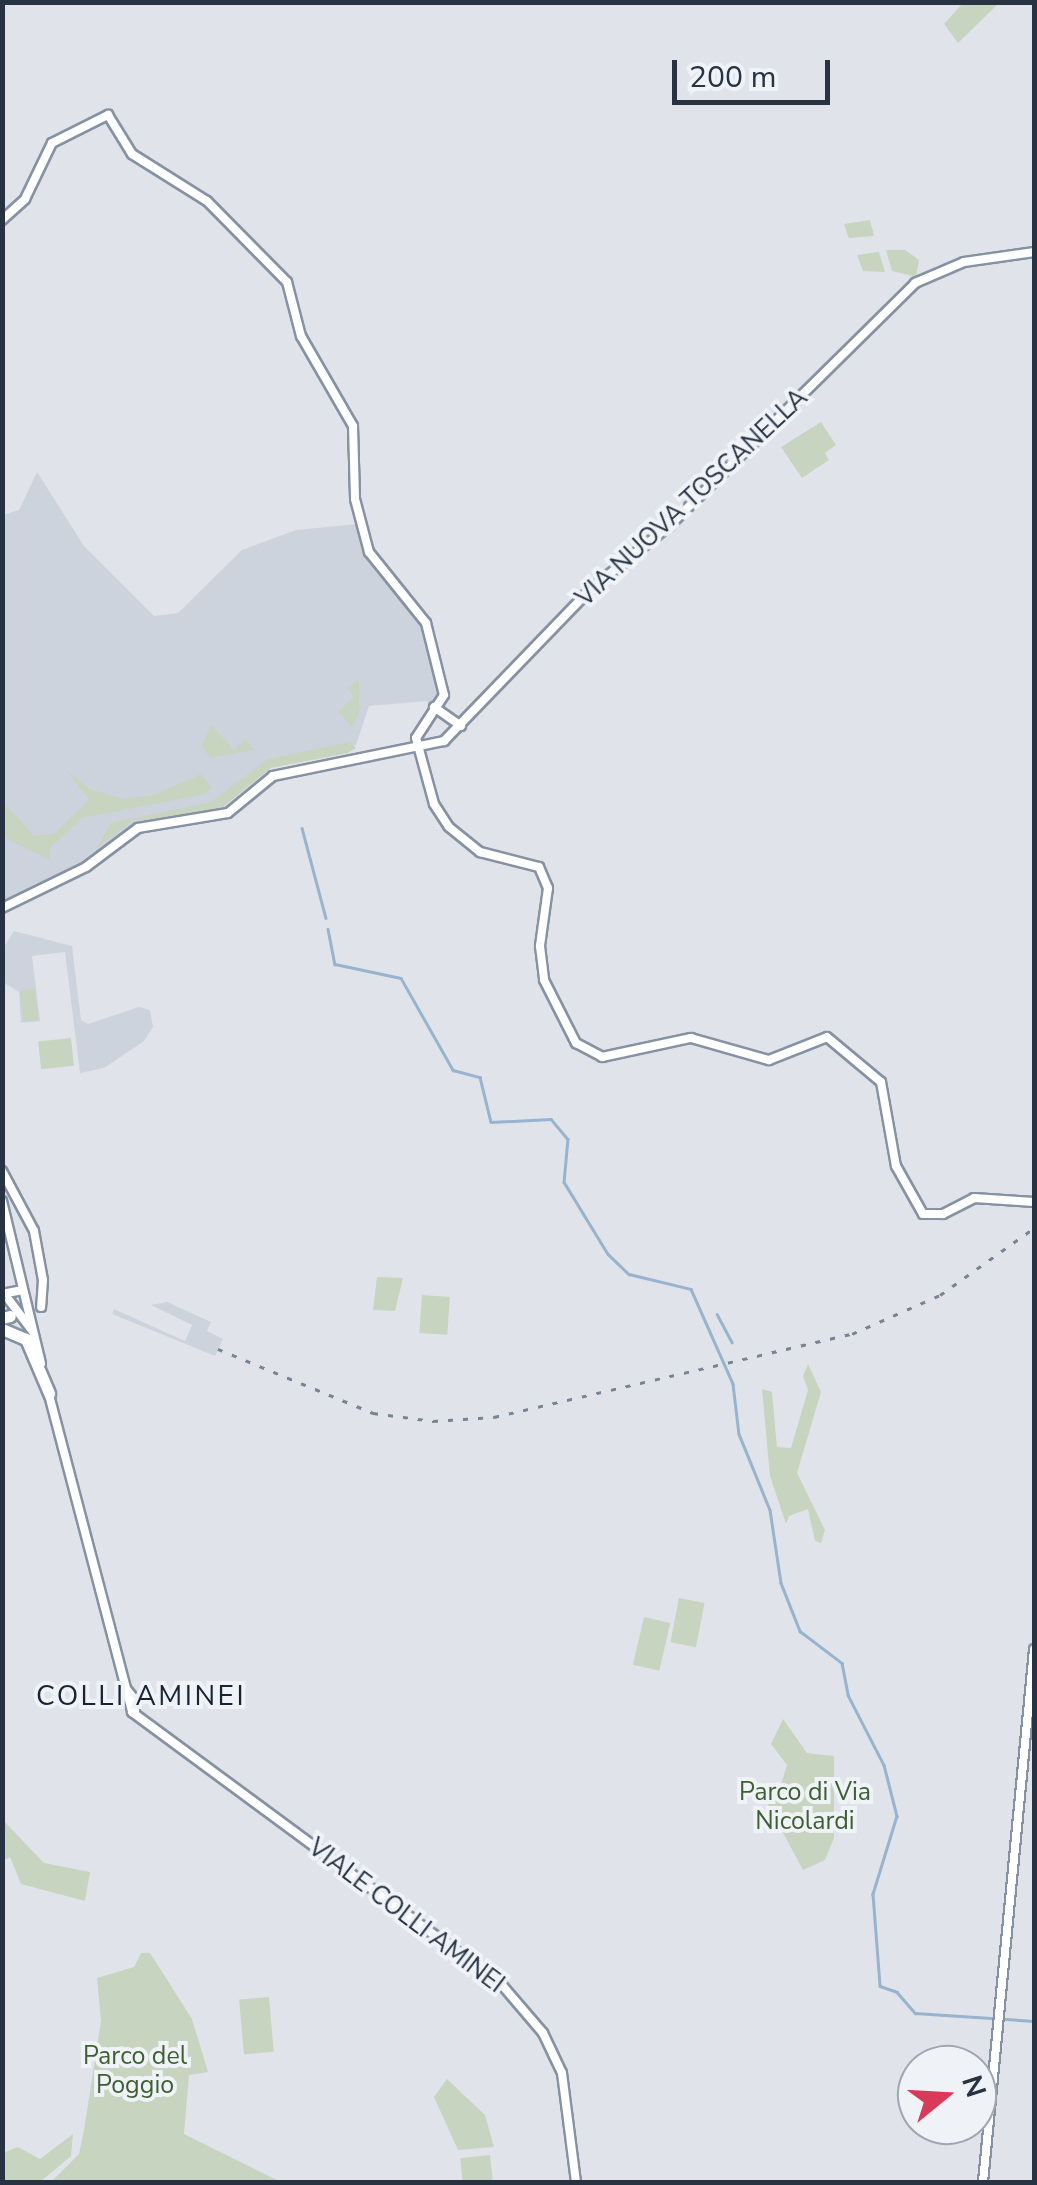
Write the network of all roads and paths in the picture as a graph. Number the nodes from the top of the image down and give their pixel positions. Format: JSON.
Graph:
{"nodes":[{"id":1,"x":2,"y":220,"type":"edge"},
{"id":2,"x":1034,"y":252,"type":"edge"},
{"id":3,"x":434,"y":707,"type":"junction"},
{"id":4,"x":462,"y":726,"type":"junction"},
{"id":5,"x":418,"y":749,"type":"junction"},
{"id":6,"x":2,"y":908,"type":"edge"},
{"id":7,"x":2,"y":1171,"type":"edge"},
{"id":8,"x":1034,"y":1199,"type":"edge"},
{"id":9,"x":2,"y":1201,"type":"edge"},
{"id":10,"x":24,"y":1290,"type":"junction"},
{"id":11,"x":27,"y":1302,"type":"junction"},
{"id":12,"x":7,"y":1304,"type":"edge"},
{"id":13,"x":41,"y":1306,"type":"dead end"},
{"id":14,"x":2,"y":1328,"type":"edge"},
{"id":15,"x":34,"y":1335,"type":"junction"},
{"id":16,"x":48,"y":1394,"type":"junction"},
{"id":17,"x":1034,"y":1649,"type":"edge"},
{"id":18,"x":576,"y":2182,"type":"edge"},
{"id":19,"x":984,"y":2182,"type":"edge"}],
"edges":[{"from":1,"to":3,"type":"main road"},
{"from":2,"to":4,"type":"main road","name":"VIA NUOVA TOSCANELLA"},
{"from":3,"to":4,"type":"main road"},
{"from":3,"to":5,"type":"main road"},
{"from":4,"to":5,"type":"main road","name":"VIA NUOVA TOSCANELLA"},
{"from":5,"to":6,"type":"main road","name":"VIA NUOVA TOSCANELLA"},
{"from":5,"to":8,"type":"main road"},
{"from":7,"to":13,"type":"main road"},
{"from":9,"to":10,"type":"main road","name":"VIALE COLLI AMINEI"},
{"from":10,"to":11,"type":"main road","name":"VIALE COLLI AMINEI"},
{"from":10,"to":12,"type":"main road"},
{"from":11,"to":12,"type":"main road"},
{"from":11,"to":15,"type":"main road","name":"VIALE COLLI AMINEI"},
{"from":12,"to":15,"type":"main road"},
{"from":14,"to":16,"type":"highway"},
{"from":15,"to":16,"type":"main road","name":"VIALE COLLI AMINEI"},
{"from":16,"to":18,"type":"main road","name":"VIALE COLLI AMINEI"},
{"from":17,"to":19,"type":"main road"}]}
